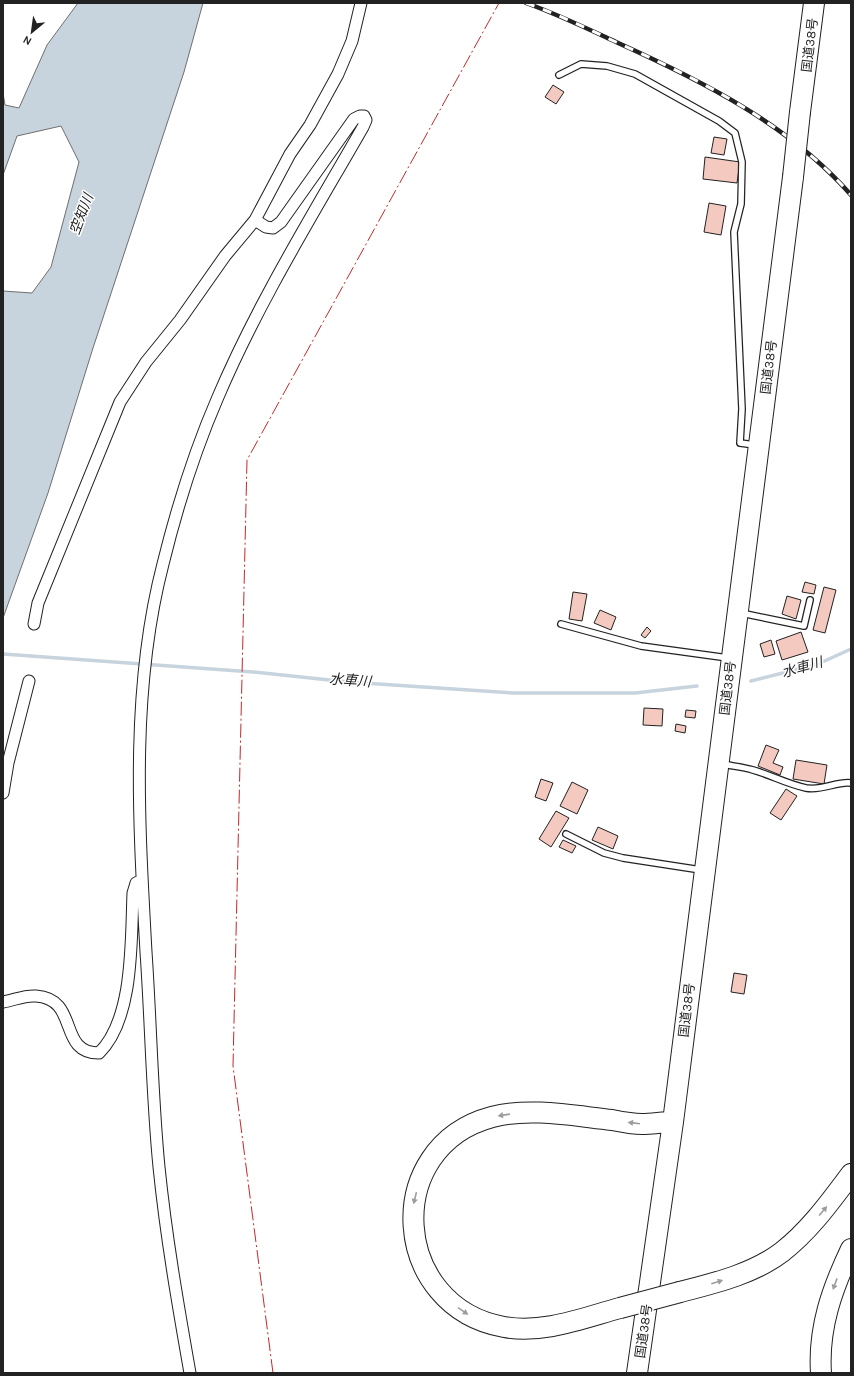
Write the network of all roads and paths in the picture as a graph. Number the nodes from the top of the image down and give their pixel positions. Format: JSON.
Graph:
{"nodes":[{"id":1,"x":361,"y":3,"type":"edge"},
{"id":2,"x":814,"y":3,"type":"edge"},
{"id":3,"x":559,"y":76,"type":"dead end"},
{"id":4,"x":255,"y":220,"type":"junction"},
{"id":5,"x":758,"y":446,"type":"junction"},
{"id":6,"x":810,"y":600,"type":"dead end"},
{"id":7,"x":736,"y":612,"type":"junction"},
{"id":8,"x":34,"y":624,"type":"dead end"},
{"id":9,"x":561,"y":624,"type":"dead end"},
{"id":10,"x":731,"y":658,"type":"junction"},
{"id":11,"x":29,"y":681,"type":"dead end"},
{"id":12,"x":718,"y":763,"type":"junction"},
{"id":13,"x":851,"y":783,"type":"edge"},
{"id":14,"x":3,"y":792,"type":"edge"},
{"id":15,"x":566,"y":834,"type":"dead end"},
{"id":16,"x":703,"y":870,"type":"junction"},
{"id":17,"x":142,"y":880,"type":"junction"},
{"id":18,"x":3,"y":1002,"type":"edge"},
{"id":19,"x":672,"y":1122,"type":"junction"},
{"id":20,"x":851,"y":1174,"type":"edge"},
{"id":21,"x":851,"y":1249,"type":"edge"},
{"id":22,"x":190,"y":1373,"type":"edge"},
{"id":23,"x":638,"y":1373,"type":"edge"},
{"id":24,"x":820,"y":1373,"type":"edge"}],
"edges":[{"from":1,"to":4,"type":"street"},
{"from":2,"to":5,"type":"highway","name":"国道38号","bridge":true},
{"from":3,"to":5,"type":"lane"},
{"from":4,"to":8,"type":"street"},
{"from":4,"to":17,"type":"street"},
{"from":5,"to":7,"type":"highway","name":"国道38号"},
{"from":6,"to":7,"type":"lane"},
{"from":7,"to":10,"type":"highway","name":"国道38号"},
{"from":9,"to":10,"type":"lane"},
{"from":10,"to":12,"type":"highway","name":"国道38号"},
{"from":11,"to":14,"type":"street"},
{"from":12,"to":13,"type":"lane"},
{"from":12,"to":16,"type":"highway","name":"国道38号"},
{"from":15,"to":16,"type":"lane"},
{"from":16,"to":19,"type":"highway","name":"国道38号"},
{"from":17,"to":18,"type":"street"},
{"from":17,"to":22,"type":"street"},
{"from":19,"to":20,"type":"highway","one_way":true,"bridge":true},
{"from":19,"to":23,"type":"highway","name":"国道38号"},
{"from":21,"to":24,"type":"highway","one_way":true}]}
